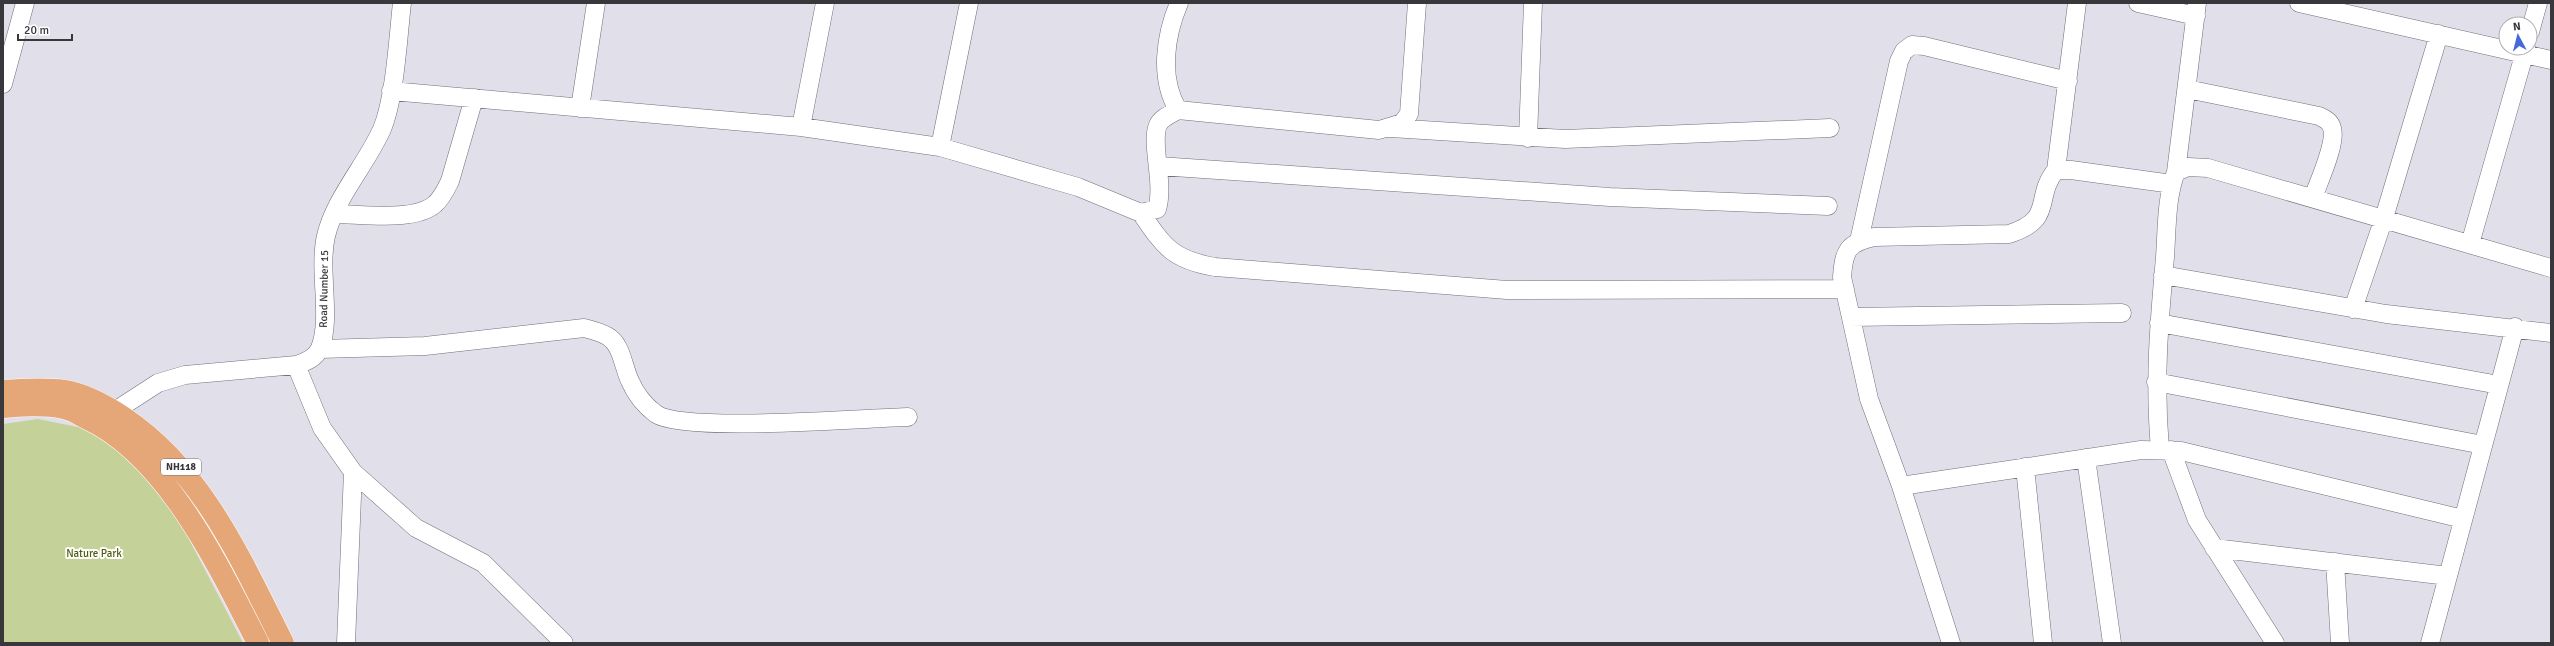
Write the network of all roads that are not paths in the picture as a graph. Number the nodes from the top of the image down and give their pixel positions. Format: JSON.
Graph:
{"nodes":[{"id":1,"x":25,"y":3,"type":"edge"},
{"id":2,"x":402,"y":3,"type":"edge"},
{"id":3,"x":596,"y":3,"type":"edge"},
{"id":4,"x":825,"y":3,"type":"edge"},
{"id":5,"x":969,"y":3,"type":"edge"},
{"id":6,"x":1179,"y":3,"type":"edge"},
{"id":7,"x":1417,"y":3,"type":"edge"},
{"id":8,"x":1533,"y":3,"type":"edge"},
{"id":9,"x":2077,"y":3,"type":"edge"},
{"id":10,"x":2138,"y":3,"type":"edge"},
{"id":11,"x":2299,"y":3,"type":"edge"},
{"id":12,"x":2538,"y":3,"type":"edge"},
{"id":13,"x":2196,"y":10,"type":"edge"},
{"id":14,"x":2534,"y":16,"type":"edge"},
{"id":15,"x":2439,"y":34,"type":"junction"},
{"id":16,"x":2498,"y":46,"type":"edge"},
{"id":17,"x":2524,"y":56,"type":"edge"},
{"id":18,"x":2538,"y":56,"type":"edge"},
{"id":19,"x":2551,"y":60,"type":"edge"},
{"id":20,"x":2068,"y":81,"type":"junction"},
{"id":21,"x":3,"y":84,"type":"edge"},
{"id":22,"x":2187,"y":89,"type":"junction"},
{"id":23,"x":391,"y":91,"type":"junction"},
{"id":24,"x":474,"y":98,"type":"junction"},
{"id":25,"x":580,"y":108,"type":"junction"},
{"id":26,"x":1178,"y":110,"type":"junction"},
{"id":27,"x":801,"y":127,"type":"junction"},
{"id":28,"x":1391,"y":128,"type":"junction"},
{"id":29,"x":1830,"y":128,"type":"dead end"},
{"id":30,"x":1528,"y":138,"type":"junction"},
{"id":31,"x":940,"y":147,"type":"junction"},
{"id":32,"x":1159,"y":166,"type":"junction"},
{"id":33,"x":2056,"y":170,"type":"junction"},
{"id":34,"x":2174,"y":178,"type":"junction"},
{"id":35,"x":2313,"y":198,"type":"junction"},
{"id":36,"x":1828,"y":206,"type":"dead end"},
{"id":37,"x":1141,"y":213,"type":"junction"},
{"id":38,"x":335,"y":214,"type":"junction"},
{"id":39,"x":2384,"y":218,"type":"junction"},
{"id":40,"x":1859,"y":241,"type":"junction"},
{"id":41,"x":2470,"y":244,"type":"junction"},
{"id":42,"x":2551,"y":268,"type":"edge"},
{"id":43,"x":2163,"y":275,"type":"junction"},
{"id":44,"x":1845,"y":289,"type":"junction"},
{"id":45,"x":2353,"y":309,"type":"junction"},
{"id":46,"x":2122,"y":313,"type":"dead end"},
{"id":47,"x":1851,"y":317,"type":"junction"},
{"id":48,"x":2159,"y":324,"type":"junction"},
{"id":49,"x":2515,"y":328,"type":"junction"},
{"id":50,"x":2551,"y":332,"type":"edge"},
{"id":51,"x":320,"y":349,"type":"junction"},
{"id":52,"x":296,"y":365,"type":"junction"},
{"id":53,"x":2156,"y":382,"type":"junction"},
{"id":54,"x":2499,"y":384,"type":"junction"},
{"id":55,"x":3,"y":391,"type":"edge"},
{"id":56,"x":3,"y":407,"type":"edge"},
{"id":57,"x":908,"y":416,"type":"dead end"},
{"id":58,"x":106,"y":417,"type":"junction"},
{"id":59,"x":2483,"y":445,"type":"junction"},
{"id":60,"x":2165,"y":449,"type":"junction"},
{"id":61,"x":2086,"y":458,"type":"junction"},
{"id":62,"x":2025,"y":467,"type":"junction"},
{"id":63,"x":353,"y":472,"type":"junction"},
{"id":64,"x":1901,"y":486,"type":"junction"},
{"id":65,"x":2463,"y":518,"type":"junction"},
{"id":66,"x":2214,"y":548,"type":"junction"},
{"id":67,"x":2335,"y":562,"type":"junction"},
{"id":68,"x":2448,"y":576,"type":"junction"},
{"id":69,"x":258,"y":643,"type":"edge"},
{"id":70,"x":283,"y":643,"type":"edge"},
{"id":71,"x":346,"y":643,"type":"edge"},
{"id":72,"x":564,"y":643,"type":"edge"},
{"id":73,"x":1951,"y":643,"type":"edge"},
{"id":74,"x":2043,"y":643,"type":"edge"},
{"id":75,"x":2112,"y":643,"type":"edge"},
{"id":76,"x":2275,"y":643,"type":"edge"},
{"id":77,"x":2340,"y":643,"type":"edge"},
{"id":78,"x":2430,"y":643,"type":"edge"}],
"edges":[{"from":1,"to":21,"type":"street"},
{"from":2,"to":23,"type":"street","name":"Road Number 15"},
{"from":3,"to":25,"type":"street"},
{"from":4,"to":27,"type":"street"},
{"from":5,"to":31,"type":"street"},
{"from":6,"to":26,"type":"street"},
{"from":7,"to":28,"type":"street"},
{"from":8,"to":30,"type":"street"},
{"from":9,"to":20,"type":"street"},
{"from":10,"to":13,"type":"street"},
{"from":11,"to":15,"type":"street"},
{"from":12,"to":14,"type":"street"},
{"from":13,"to":22,"type":"street"},
{"from":15,"to":16,"type":"street"},
{"from":15,"to":39,"type":"street"},
{"from":17,"to":41,"type":"street"},
{"from":18,"to":19,"type":"street"},
{"from":20,"to":33,"type":"street"},
{"from":20,"to":40,"type":"street"},
{"from":22,"to":34,"type":"street"},
{"from":22,"to":35,"type":"street"},
{"from":23,"to":24,"type":"street"},
{"from":23,"to":38,"type":"street","name":"Road Number 15"},
{"from":24,"to":25,"type":"street"},
{"from":24,"to":38,"type":"street"},
{"from":25,"to":27,"type":"street"},
{"from":26,"to":28,"type":"street"},
{"from":26,"to":32,"type":"street"},
{"from":27,"to":31,"type":"street"},
{"from":28,"to":30,"type":"street"},
{"from":29,"to":30,"type":"street"},
{"from":31,"to":37,"type":"street"},
{"from":32,"to":36,"type":"street"},
{"from":32,"to":37,"type":"street"},
{"from":33,"to":34,"type":"street"},
{"from":33,"to":40,"type":"street"},
{"from":34,"to":35,"type":"street"},
{"from":34,"to":43,"type":"street"},
{"from":35,"to":39,"type":"street"},
{"from":37,"to":44,"type":"street"},
{"from":38,"to":51,"type":"street","name":"Road Number 15"},
{"from":39,"to":41,"type":"street"},
{"from":39,"to":45,"type":"street"},
{"from":40,"to":44,"type":"street"},
{"from":41,"to":42,"type":"street"},
{"from":43,"to":45,"type":"street"},
{"from":43,"to":48,"type":"street"},
{"from":44,"to":47,"type":"street"},
{"from":45,"to":49,"type":"street"},
{"from":46,"to":47,"type":"street"},
{"from":47,"to":64,"type":"street"},
{"from":48,"to":53,"type":"street"},
{"from":48,"to":54,"type":"street"},
{"from":49,"to":50,"type":"street"},
{"from":49,"to":54,"type":"street"},
{"from":51,"to":52,"type":"street"},
{"from":51,"to":57,"type":"street"},
{"from":52,"to":58,"type":"street"},
{"from":52,"to":63,"type":"street"},
{"from":53,"to":59,"type":"street"},
{"from":53,"to":60,"type":"street"},
{"from":54,"to":59,"type":"street"},
{"from":55,"to":58,"type":"highway","number":"NH118"},
{"from":56,"to":58,"type":"highway","number":"NH118"},
{"from":58,"to":69,"type":"highway","number":"NH118"},
{"from":58,"to":70,"type":"highway","number":"NH118"},
{"from":59,"to":65,"type":"street"},
{"from":60,"to":61,"type":"street"},
{"from":60,"to":65,"type":"street"},
{"from":60,"to":66,"type":"street"},
{"from":61,"to":62,"type":"street"},
{"from":61,"to":75,"type":"street"},
{"from":62,"to":64,"type":"street"},
{"from":62,"to":74,"type":"street"},
{"from":63,"to":71,"type":"street"},
{"from":63,"to":72,"type":"street"},
{"from":64,"to":73,"type":"street"},
{"from":65,"to":68,"type":"street"},
{"from":66,"to":67,"type":"street"},
{"from":66,"to":76,"type":"street"},
{"from":67,"to":68,"type":"street"},
{"from":67,"to":77,"type":"street"},
{"from":68,"to":78,"type":"street"}]}
